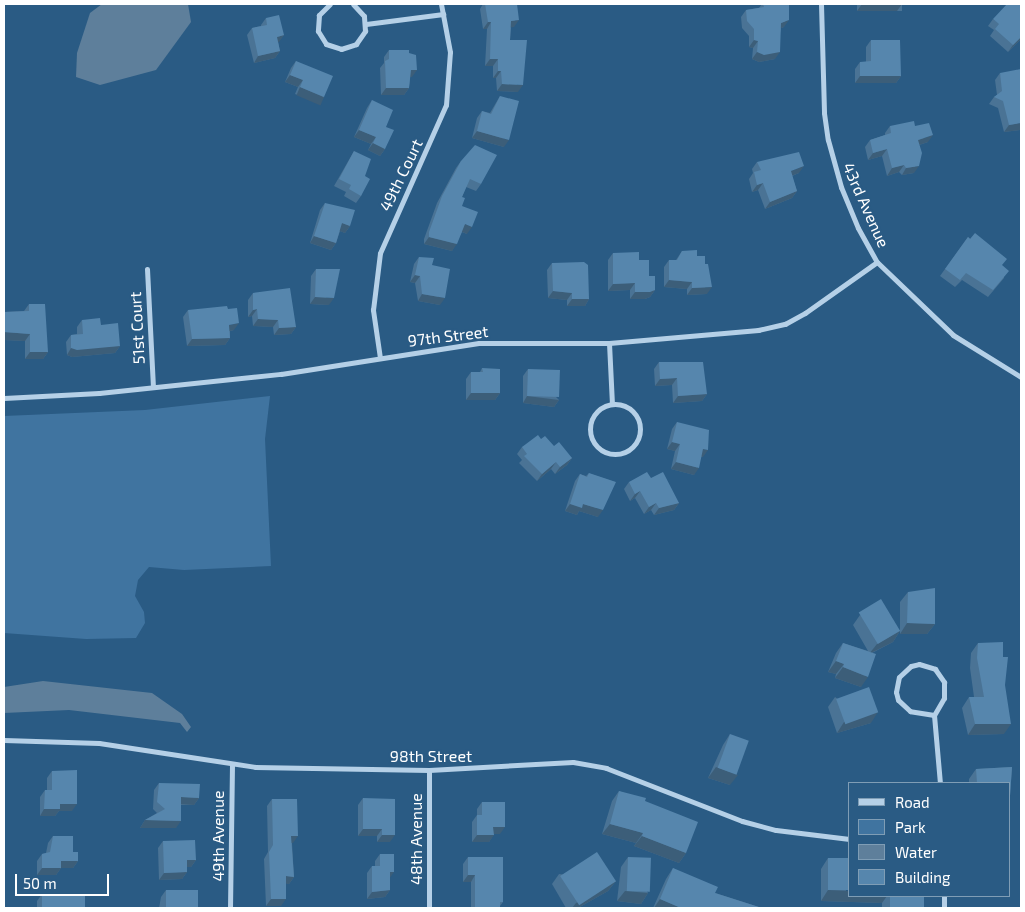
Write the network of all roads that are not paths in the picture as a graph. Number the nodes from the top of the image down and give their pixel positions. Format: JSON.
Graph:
{"nodes":[{"id":1,"x":330,"y":4,"type":"edge"},
{"id":2,"x":353,"y":4,"type":"edge"},
{"id":3,"x":441,"y":4,"type":"edge"},
{"id":4,"x":822,"y":4,"type":"edge"},
{"id":5,"x":443,"y":14,"type":"junction"},
{"id":6,"x":366,"y":24,"type":"junction"},
{"id":7,"x":877,"y":262,"type":"junction"},
{"id":8,"x":147,"y":269,"type":"dead end"},
{"id":9,"x":609,"y":343,"type":"junction"},
{"id":10,"x":380,"y":358,"type":"junction"},
{"id":11,"x":1021,"y":377,"type":"edge"},
{"id":12,"x":153,"y":387,"type":"junction"},
{"id":13,"x":4,"y":398,"type":"edge"},
{"id":14,"x":612,"y":404,"type":"junction"},
{"id":15,"x":934,"y":715,"type":"junction"},
{"id":16,"x":4,"y":740,"type":"edge"},
{"id":17,"x":232,"y":765,"type":"junction"},
{"id":18,"x":429,"y":770,"type":"junction"},
{"id":19,"x":940,"y":782,"type":"edge"},
{"id":20,"x":848,"y":839,"type":"edge"},
{"id":21,"x":230,"y":908,"type":"edge"},
{"id":22,"x":429,"y":908,"type":"edge"}],
"edges":[{"from":1,"to":6,"type":"street"},
{"from":2,"to":6,"type":"street"},
{"from":3,"to":5,"type":"street","name":"49th Court"},
{"from":4,"to":7,"type":"street","name":"43rd Avenue"},
{"from":5,"to":6,"type":"street"},
{"from":5,"to":10,"type":"street","name":"49th Court"},
{"from":7,"to":9,"type":"street","name":"97th Street"},
{"from":7,"to":11,"type":"street","name":"43rd Avenue"},
{"from":8,"to":12,"type":"street","name":"51st Court"},
{"from":9,"to":10,"type":"street","name":"97th Street"},
{"from":9,"to":14,"type":"street"},
{"from":10,"to":12,"type":"street","name":"97th Street"},
{"from":12,"to":13,"type":"street","name":"97th Street"},
{"from":14,"to":14,"type":"street"},
{"from":15,"to":15,"type":"street"},
{"from":15,"to":19,"type":"street"},
{"from":16,"to":17,"type":"street","name":"98th Street"},
{"from":17,"to":18,"type":"street","name":"98th Street"},
{"from":17,"to":21,"type":"street","name":"49th Avenue"},
{"from":18,"to":20,"type":"street","name":"98th Street"},
{"from":18,"to":22,"type":"street","name":"48th Avenue"}]}
